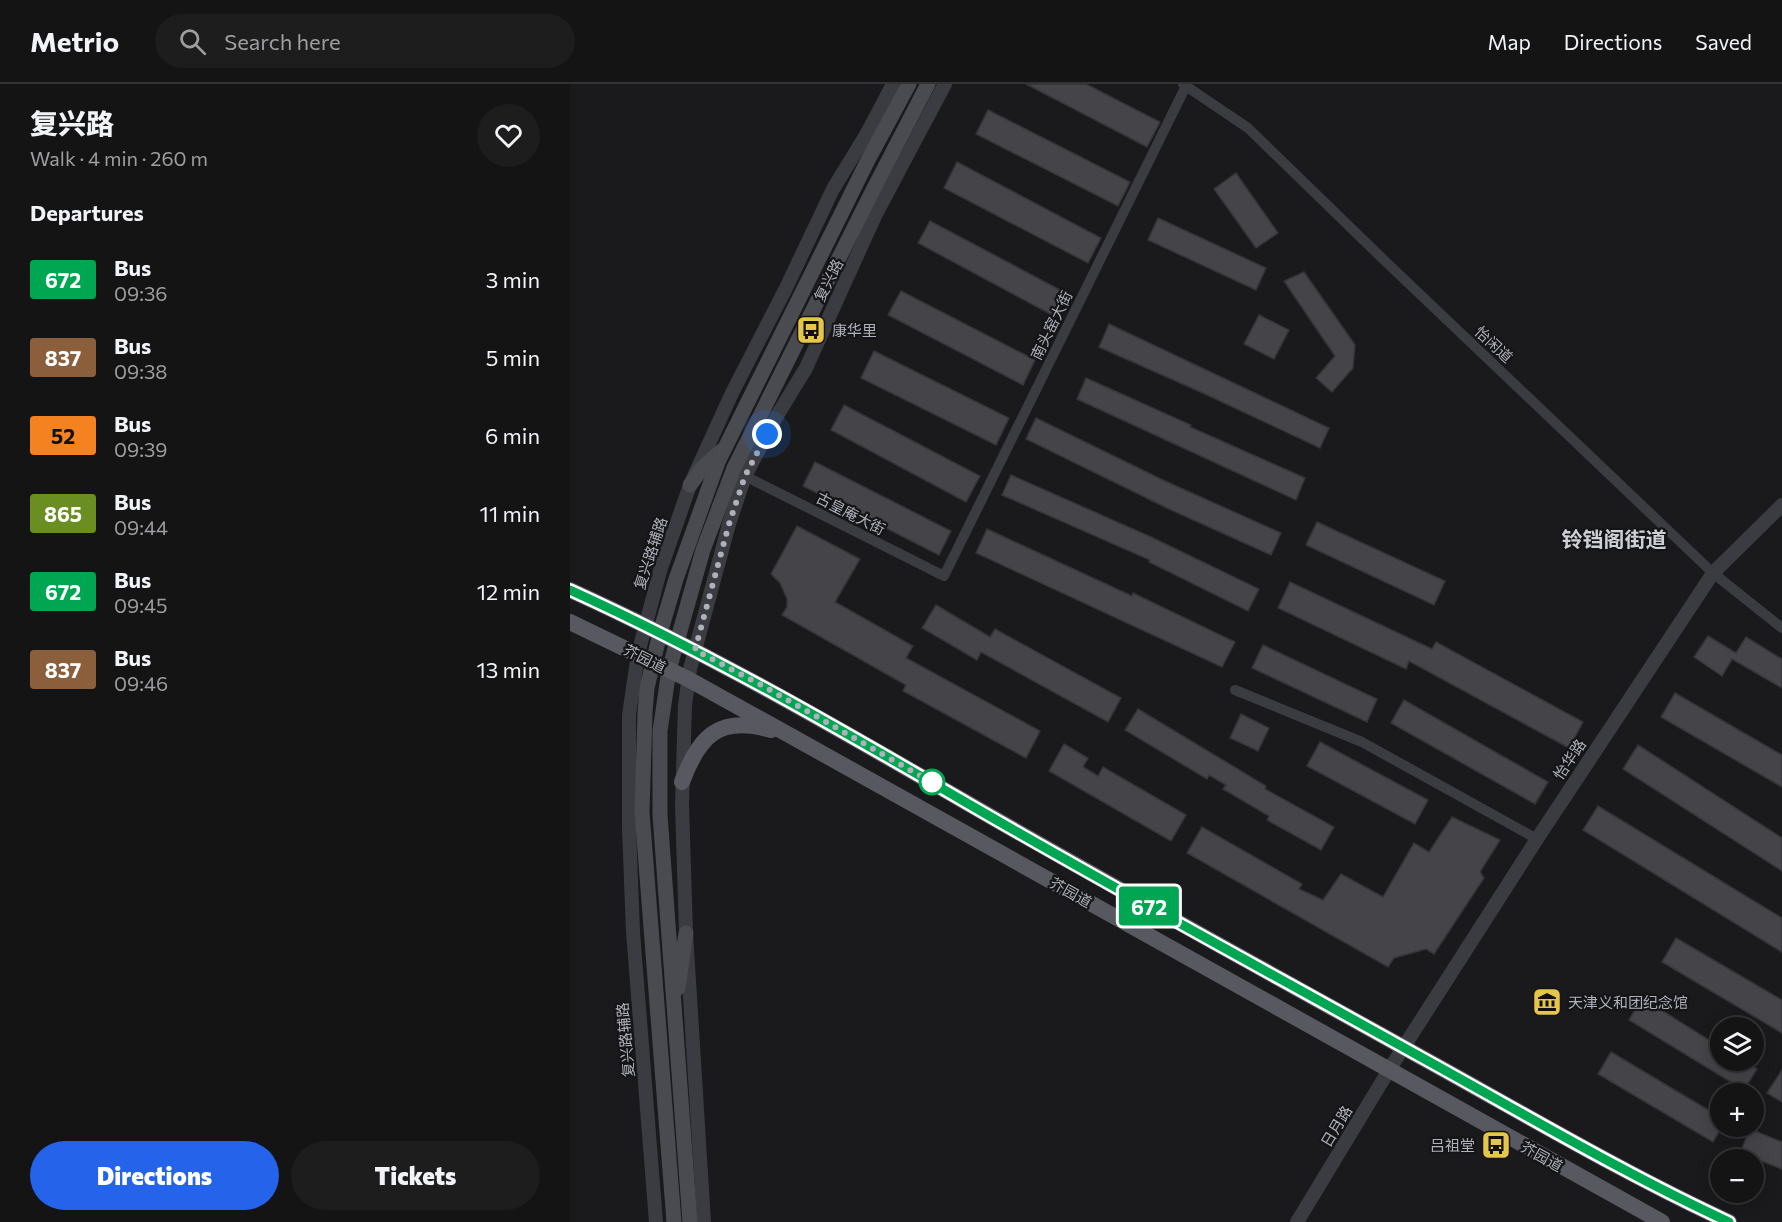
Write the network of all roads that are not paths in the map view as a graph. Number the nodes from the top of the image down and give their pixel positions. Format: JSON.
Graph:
{"nodes":[{"id":1,"x":893,"y":84,"type":"edge"},
{"id":2,"x":909,"y":84,"type":"edge"},
{"id":3,"x":928,"y":84,"type":"edge"},
{"id":4,"x":945,"y":84,"type":"edge"},
{"id":5,"x":1184,"y":85,"type":"edge"},
{"id":6,"x":726,"y":448,"type":"junction"},
{"id":7,"x":745,"y":476,"type":"junction"},
{"id":8,"x":690,"y":485,"type":"junction"},
{"id":9,"x":1782,"y":505,"type":"edge"},
{"id":10,"x":1713,"y":573,"type":"junction"},
{"id":11,"x":944,"y":576,"type":"joint"},
{"id":12,"x":570,"y":590,"type":"edge"},
{"id":13,"x":570,"y":622,"type":"edge"},
{"id":14,"x":1782,"y":628,"type":"edge"},
{"id":15,"x":653,"y":629,"type":"junction"},
{"id":16,"x":677,"y":641,"type":"junction"},
{"id":17,"x":695,"y":650,"type":"junction"},
{"id":18,"x":638,"y":654,"type":"junction"},
{"id":19,"x":653,"y":662,"type":"junction"},
{"id":20,"x":669,"y":670,"type":"junction"},
{"id":21,"x":688,"y":679,"type":"junction"},
{"id":22,"x":1236,"y":690,"type":"dead end"},
{"id":23,"x":791,"y":736,"type":"junction"},
{"id":24,"x":682,"y":782,"type":"junction"},
{"id":25,"x":1537,"y":839,"type":"junction"},
{"id":26,"x":686,"y":933,"type":"junction"},
{"id":27,"x":674,"y":1015,"type":"junction"},
{"id":28,"x":1404,"y":1047,"type":"junction"},
{"id":29,"x":1389,"y":1070,"type":"junction"},
{"id":30,"x":656,"y":1222,"type":"edge"},
{"id":31,"x":674,"y":1222,"type":"edge"},
{"id":32,"x":690,"y":1222,"type":"edge"},
{"id":33,"x":704,"y":1222,"type":"edge"},
{"id":34,"x":1297,"y":1222,"type":"edge"},
{"id":35,"x":1662,"y":1222,"type":"edge"},
{"id":36,"x":1729,"y":1222,"type":"edge"}],
"edges":[{"from":1,"to":8,"type":"street","name":"复兴路辅路"},
{"from":2,"to":6,"type":"main road","name":"复兴路"},
{"from":3,"to":16,"type":"main road","name":"复兴路"},
{"from":4,"to":7,"type":"street"},
{"from":5,"to":10,"type":"street","name":"怡闲道"},
{"from":5,"to":11,"type":"street","name":"南头窑大街"},
{"from":6,"to":8,"type":"main road"},
{"from":6,"to":15,"type":"main road","name":"复兴路"},
{"from":7,"to":11,"type":"street","name":"古皇庵大街"},
{"from":7,"to":17,"type":"street"},
{"from":8,"to":15,"type":"street","name":"复兴路辅路"},
{"from":9,"to":10,"type":"street","name":"怡华路"},
{"from":10,"to":14,"type":"street","name":"怡闲道"},
{"from":10,"to":25,"type":"street","name":"怡华路"},
{"from":12,"to":15,"type":"main road","name":"芥园道"},
{"from":13,"to":18,"type":"main road","name":"芥园道"},
{"from":15,"to":16,"type":"main road","name":"芥园道"},
{"from":15,"to":18,"type":"street","name":"复兴路辅路"},
{"from":15,"to":19,"type":"main road","name":"复兴路"},
{"from":16,"to":17,"type":"main road","name":"芥园道"},
{"from":16,"to":20,"type":"main road","name":"复兴路"},
{"from":17,"to":21,"type":"street"},
{"from":17,"to":28,"type":"main road","name":"芥园道"},
{"from":18,"to":19,"type":"main road","name":"芥园道"},
{"from":18,"to":30,"type":"street","name":"复兴路辅路"},
{"from":19,"to":20,"type":"main road","name":"芥园道"},
{"from":19,"to":31,"type":"main road","name":"复兴路"},
{"from":20,"to":21,"type":"main road","name":"芥园道"},
{"from":20,"to":27,"type":"main road","name":"复兴路"},
{"from":21,"to":23,"type":"main road","name":"芥园道"},
{"from":21,"to":24,"type":"street"},
{"from":22,"to":25,"type":"street"},
{"from":23,"to":24,"type":"main road"},
{"from":23,"to":29,"type":"main road","name":"芥园道"},
{"from":24,"to":26,"type":"street"},
{"from":25,"to":28,"type":"street","name":"怡华路"},
{"from":26,"to":27,"type":"main road"},
{"from":26,"to":33,"type":"street"},
{"from":27,"to":32,"type":"main road","name":"复兴路"},
{"from":28,"to":29,"type":"street","name":"日月路"},
{"from":28,"to":36,"type":"main road","name":"芥园道"},
{"from":29,"to":34,"type":"street","name":"日月路"},
{"from":29,"to":35,"type":"main road","name":"芥园道"}]}
